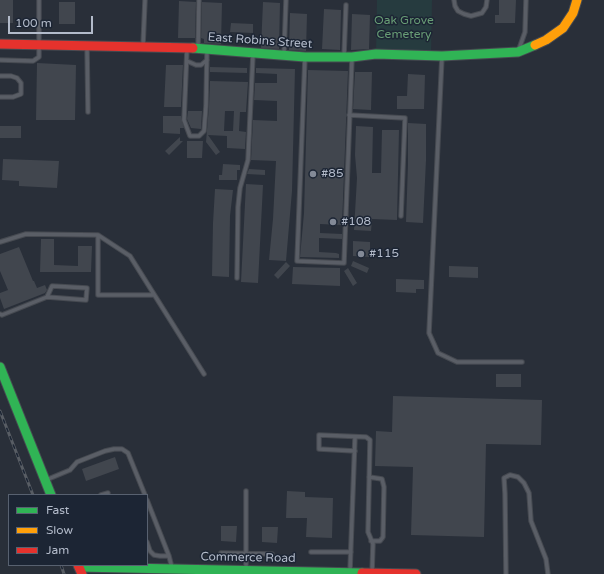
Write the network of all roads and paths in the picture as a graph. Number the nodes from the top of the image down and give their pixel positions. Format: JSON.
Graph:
{"nodes":[{"id":1,"x":40,"y":0,"type":"edge"},
{"id":2,"x":145,"y":0,"type":"edge"},
{"id":3,"x":199,"y":0,"type":"edge"},
{"id":4,"x":286,"y":0,"type":"edge"},
{"id":5,"x":454,"y":0,"type":"edge"},
{"id":6,"x":487,"y":0,"type":"edge"},
{"id":7,"x":526,"y":0,"type":"edge"},
{"id":8,"x":577,"y":0,"type":"edge"},
{"id":9,"x":346,"y":5,"type":"dead end"},
{"id":10,"x":0,"y":44,"type":"edge"},
{"id":11,"x":40,"y":45,"type":"junction"},
{"id":12,"x":87,"y":46,"type":"junction"},
{"id":13,"x":143,"y":47,"type":"junction"},
{"id":14,"x":187,"y":49,"type":"junction"},
{"id":15,"x":203,"y":50,"type":"junction"},
{"id":16,"x":518,"y":52,"type":"junction"},
{"id":17,"x":253,"y":53,"type":"junction"},
{"id":18,"x":284,"y":55,"type":"junction"},
{"id":19,"x":442,"y":56,"type":"junction"},
{"id":20,"x":304,"y":57,"type":"junction"},
{"id":21,"x":348,"y":57,"type":"junction"},
{"id":22,"x":0,"y":60,"type":"edge"},
{"id":23,"x":207,"y":60,"type":"junction"},
{"id":24,"x":186,"y":61,"type":"junction"},
{"id":25,"x":0,"y":76,"type":"edge"},
{"id":26,"x":0,"y":97,"type":"edge"},
{"id":27,"x":88,"y":112,"type":"dead end"},
{"id":28,"x":349,"y":115,"type":"junction"},
{"id":29,"x":402,"y":216,"type":"dead end"},
{"id":30,"x":98,"y":235,"type":"junction"},
{"id":31,"x":0,"y":242,"type":"edge"},
{"id":32,"x":237,"y":278,"type":"dead end"},
{"id":33,"x":154,"y":295,"type":"junction"},
{"id":34,"x":47,"y":297,"type":"junction"},
{"id":35,"x":0,"y":314,"type":"edge"},
{"id":36,"x":522,"y":362,"type":"dead end"},
{"id":37,"x":0,"y":367,"type":"edge"},
{"id":38,"x":204,"y":374,"type":"dead end"},
{"id":39,"x":355,"y":437,"type":"junction"},
{"id":40,"x":355,"y":451,"type":"junction"},
{"id":41,"x":369,"y":477,"type":"junction"},
{"id":42,"x":45,"y":480,"type":"junction"},
{"id":43,"x":246,"y":492,"type":"dead end"},
{"id":44,"x":108,"y":493,"type":"dead end"},
{"id":45,"x":51,"y":494,"type":"edge"},
{"id":46,"x":104,"y":494,"type":"edge"},
{"id":47,"x":145,"y":494,"type":"edge"},
{"id":48,"x":148,"y":503,"type":"edge"},
{"id":49,"x":372,"y":541,"type":"junction"},
{"id":50,"x":148,"y":545,"type":"edge"},
{"id":51,"x":246,"y":552,"type":"junction"},
{"id":52,"x":311,"y":552,"type":"dead end"},
{"id":53,"x":351,"y":552,"type":"junction"},
{"id":54,"x":221,"y":553,"type":"dead end"},
{"id":55,"x":272,"y":554,"type":"dead end"},
{"id":56,"x":169,"y":556,"type":"junction"},
{"id":57,"x":80,"y":569,"type":"edge"},
{"id":58,"x":117,"y":569,"type":"edge"},
{"id":59,"x":172,"y":569,"type":"junction"},
{"id":60,"x":246,"y":570,"type":"junction"},
{"id":61,"x":235,"y":572,"type":"edge"},
{"id":62,"x":255,"y":572,"type":"edge"},
{"id":63,"x":305,"y":573,"type":"edge"},
{"id":64,"x":353,"y":573,"type":"edge"},
{"id":65,"x":372,"y":574,"type":"edge"},
{"id":66,"x":416,"y":574,"type":"edge"},
{"id":67,"x":506,"y":574,"type":"edge"},
{"id":68,"x":548,"y":574,"type":"edge"}],
"edges":[{"from":1,"to":11,"type":"lane"},
{"from":2,"to":13,"type":"lane"},
{"from":3,"to":15,"type":"lane"},
{"from":4,"to":18,"type":"lane"},
{"from":5,"to":6,"type":"lane"},
{"from":7,"to":16,"type":"lane"},
{"from":8,"to":16,"type":"street"},
{"from":9,"to":21,"type":"lane"},
{"from":10,"to":11,"type":"street","name":"East Robins Street"},
{"from":11,"to":12,"type":"street","name":"East Robins Street"},
{"from":11,"to":22,"type":"lane"},
{"from":12,"to":13,"type":"street","name":"East Robins Street"},
{"from":12,"to":27,"type":"lane"},
{"from":13,"to":14,"type":"street","name":"East Robins Street"},
{"from":14,"to":15,"type":"street","name":"East Robins Street"},
{"from":14,"to":24,"type":"lane"},
{"from":15,"to":17,"type":"street","name":"East Robins Street"},
{"from":15,"to":23,"type":"lane"},
{"from":16,"to":19,"type":"street","name":"East Robins Street"},
{"from":17,"to":18,"type":"street","name":"East Robins Street"},
{"from":17,"to":32,"type":"lane"},
{"from":18,"to":20,"type":"street","name":"East Robins Street"},
{"from":19,"to":21,"type":"street","name":"East Robins Street"},
{"from":19,"to":36,"type":"lane"},
{"from":20,"to":21,"type":"street","name":"East Robins Street"},
{"from":20,"to":28,"type":"lane"},
{"from":21,"to":28,"type":"lane"},
{"from":23,"to":24,"type":"lane"},
{"from":23,"to":24,"type":"lane"},
{"from":25,"to":26,"type":"lane"},
{"from":28,"to":29,"type":"lane"},
{"from":30,"to":31,"type":"lane"},
{"from":30,"to":33,"type":"lane"},
{"from":30,"to":33,"type":"lane"},
{"from":33,"to":38,"type":"lane"},
{"from":34,"to":34,"type":"lane"},
{"from":34,"to":35,"type":"lane"},
{"from":37,"to":42,"type":"street"},
{"from":39,"to":40,"type":"lane"},
{"from":39,"to":40,"type":"lane"},
{"from":39,"to":41,"type":"lane"},
{"from":40,"to":53,"type":"lane"},
{"from":41,"to":49,"type":"lane"},
{"from":41,"to":49,"type":"lane"},
{"from":42,"to":45,"type":"street"},
{"from":42,"to":47,"type":"lane"},
{"from":43,"to":51,"type":"lane"},
{"from":44,"to":46,"type":"lane"},
{"from":48,"to":56,"type":"lane"},
{"from":49,"to":65,"type":"lane"},
{"from":50,"to":56,"type":"lane"},
{"from":51,"to":54,"type":"lane"},
{"from":51,"to":55,"type":"lane"},
{"from":51,"to":60,"type":"lane"},
{"from":52,"to":53,"type":"lane"},
{"from":53,"to":64,"type":"lane"},
{"from":56,"to":59,"type":"lane"},
{"from":57,"to":58,"type":"street","name":"Commerce Road"},
{"from":58,"to":59,"type":"street","name":"Commerce Road"},
{"from":59,"to":61,"type":"street","name":"Commerce Road"},
{"from":60,"to":61,"type":"street","name":"Commerce Road"},
{"from":60,"to":62,"type":"street","name":"Commerce Road"},
{"from":62,"to":63,"type":"street","name":"Commerce Road"},
{"from":63,"to":64,"type":"street","name":"Commerce Road"},
{"from":64,"to":65,"type":"street","name":"Commerce Road"},
{"from":65,"to":66,"type":"street","name":"Commerce Road"},
{"from":67,"to":68,"type":"lane"}]}
